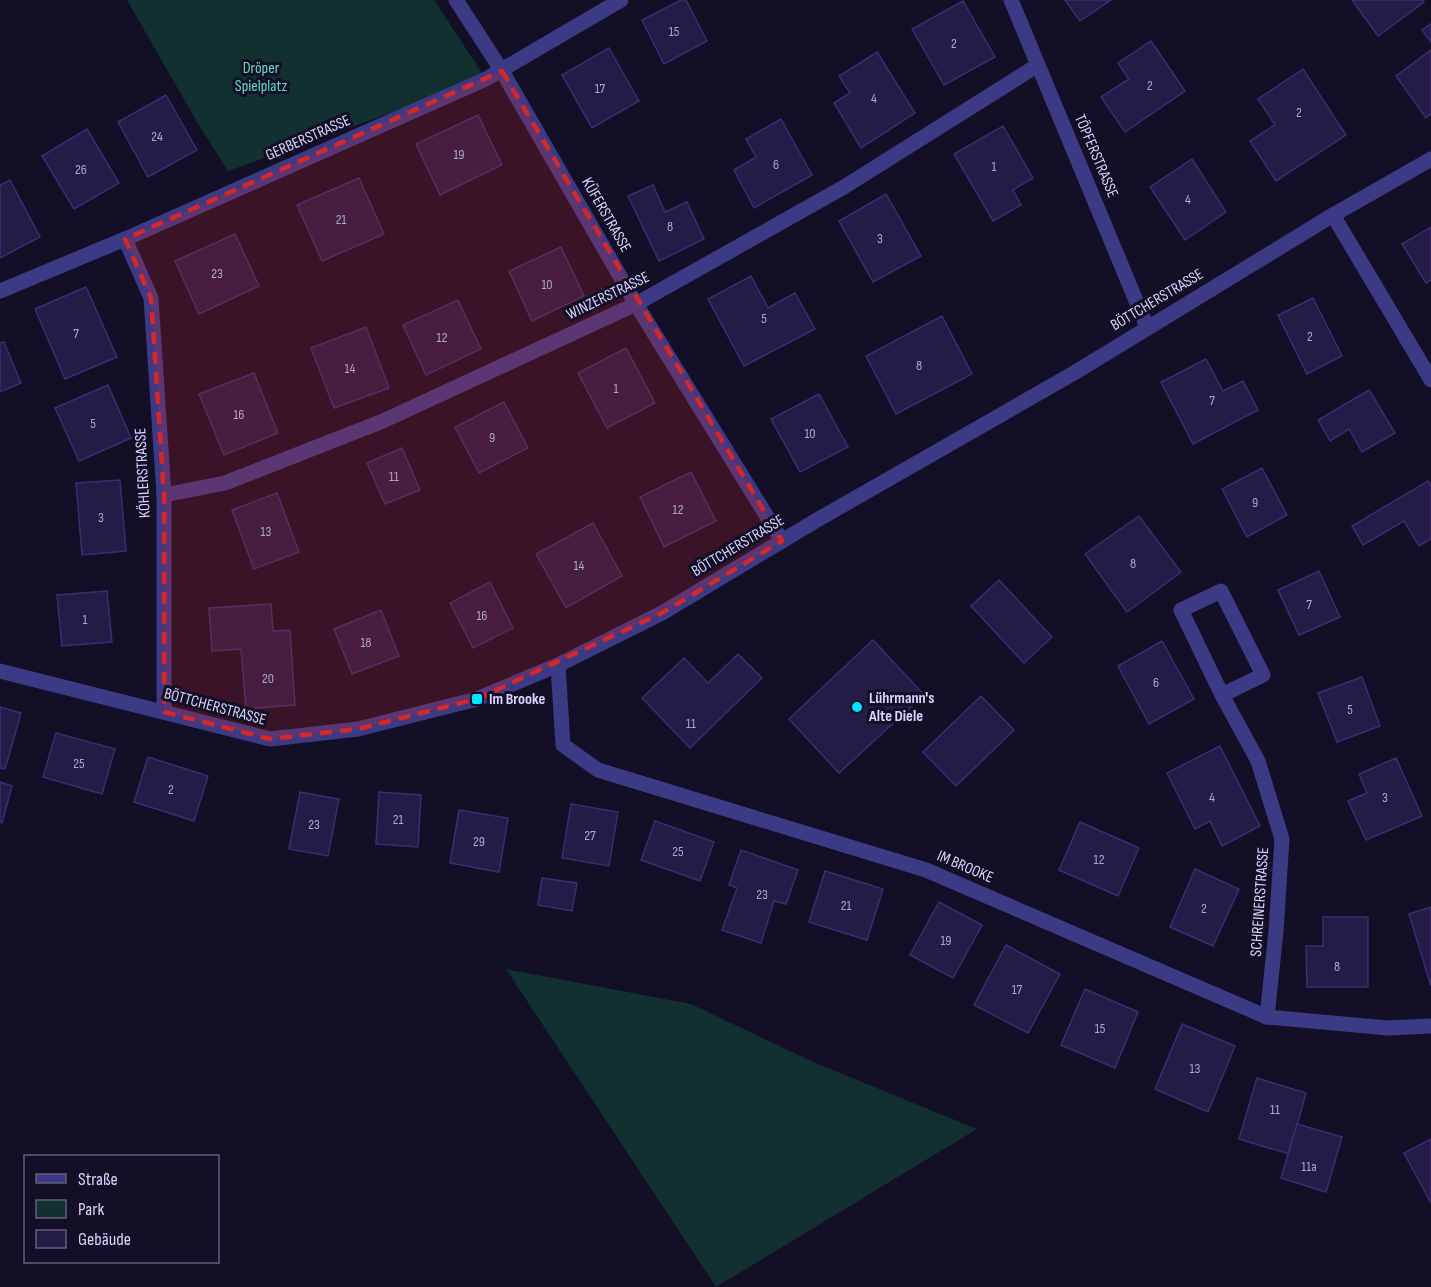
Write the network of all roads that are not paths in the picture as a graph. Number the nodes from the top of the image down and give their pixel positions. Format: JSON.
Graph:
{"nodes":[{"id":1,"x":456,"y":0,"type":"edge"},
{"id":2,"x":621,"y":0,"type":"edge"},
{"id":3,"x":1011,"y":0,"type":"edge"},
{"id":4,"x":1038,"y":65,"type":"junction"},
{"id":5,"x":502,"y":71,"type":"junction"},
{"id":6,"x":1431,"y":159,"type":"edge"},
{"id":7,"x":1333,"y":215,"type":"junction"},
{"id":8,"x":125,"y":239,"type":"junction"},
{"id":9,"x":0,"y":291,"type":"edge"},
{"id":10,"x":636,"y":304,"type":"junction"},
{"id":11,"x":1147,"y":327,"type":"junction"},
{"id":12,"x":1431,"y":380,"type":"edge"},
{"id":13,"x":164,"y":495,"type":"junction"},
{"id":14,"x":782,"y":541,"type":"junction"},
{"id":15,"x":558,"y":665,"type":"junction"},
{"id":16,"x":0,"y":671,"type":"edge"},
{"id":17,"x":1222,"y":695,"type":"junction"},
{"id":18,"x":164,"y":712,"type":"junction"},
{"id":19,"x":1267,"y":1017,"type":"junction"},
{"id":20,"x":1431,"y":1026,"type":"edge"}],
"edges":[{"from":1,"to":5,"type":"street","name":"KÜFERSTRASSE"},
{"from":2,"to":5,"type":"street","name":"GERBERSTRASSE"},
{"from":3,"to":4,"type":"street","name":"TÖPFERSTRASSE"},
{"from":4,"to":10,"type":"street","name":"WINZERSTRASSE"},
{"from":4,"to":11,"type":"street","name":"TÖPFERSTRASSE"},
{"from":5,"to":8,"type":"street","name":"GERBERSTRASSE"},
{"from":5,"to":10,"type":"street","name":"KÜFERSTRASSE"},
{"from":6,"to":7,"type":"street","name":"BÖTTCHERSTRASSE"},
{"from":7,"to":11,"type":"street","name":"BÖTTCHERSTRASSE"},
{"from":7,"to":12,"type":"street"},
{"from":8,"to":9,"type":"street","name":"GERBERSTRASSE"},
{"from":8,"to":13,"type":"street","name":"KÖHLERSTRASSE"},
{"from":10,"to":13,"type":"street","name":"WINZERSTRASSE"},
{"from":10,"to":14,"type":"street","name":"KÜFERSTRASSE"},
{"from":11,"to":14,"type":"street","name":"BÖTTCHERSTRASSE"},
{"from":13,"to":18,"type":"street","name":"KÖHLERSTRASSE"},
{"from":14,"to":15,"type":"street","name":"BÖTTCHERSTRASSE"},
{"from":15,"to":18,"type":"street","name":"BÖTTCHERSTRASSE"},
{"from":15,"to":19,"type":"street","name":"IM BROOKE"},
{"from":16,"to":18,"type":"street","name":"BÖTTCHERSTRASSE"},
{"from":17,"to":17,"type":"street","name":"SCHREINERSTRASSE"},
{"from":17,"to":19,"type":"street","name":"SCHREINERSTRASSE"},
{"from":19,"to":20,"type":"street","name":"IM BROOKE"}]}
